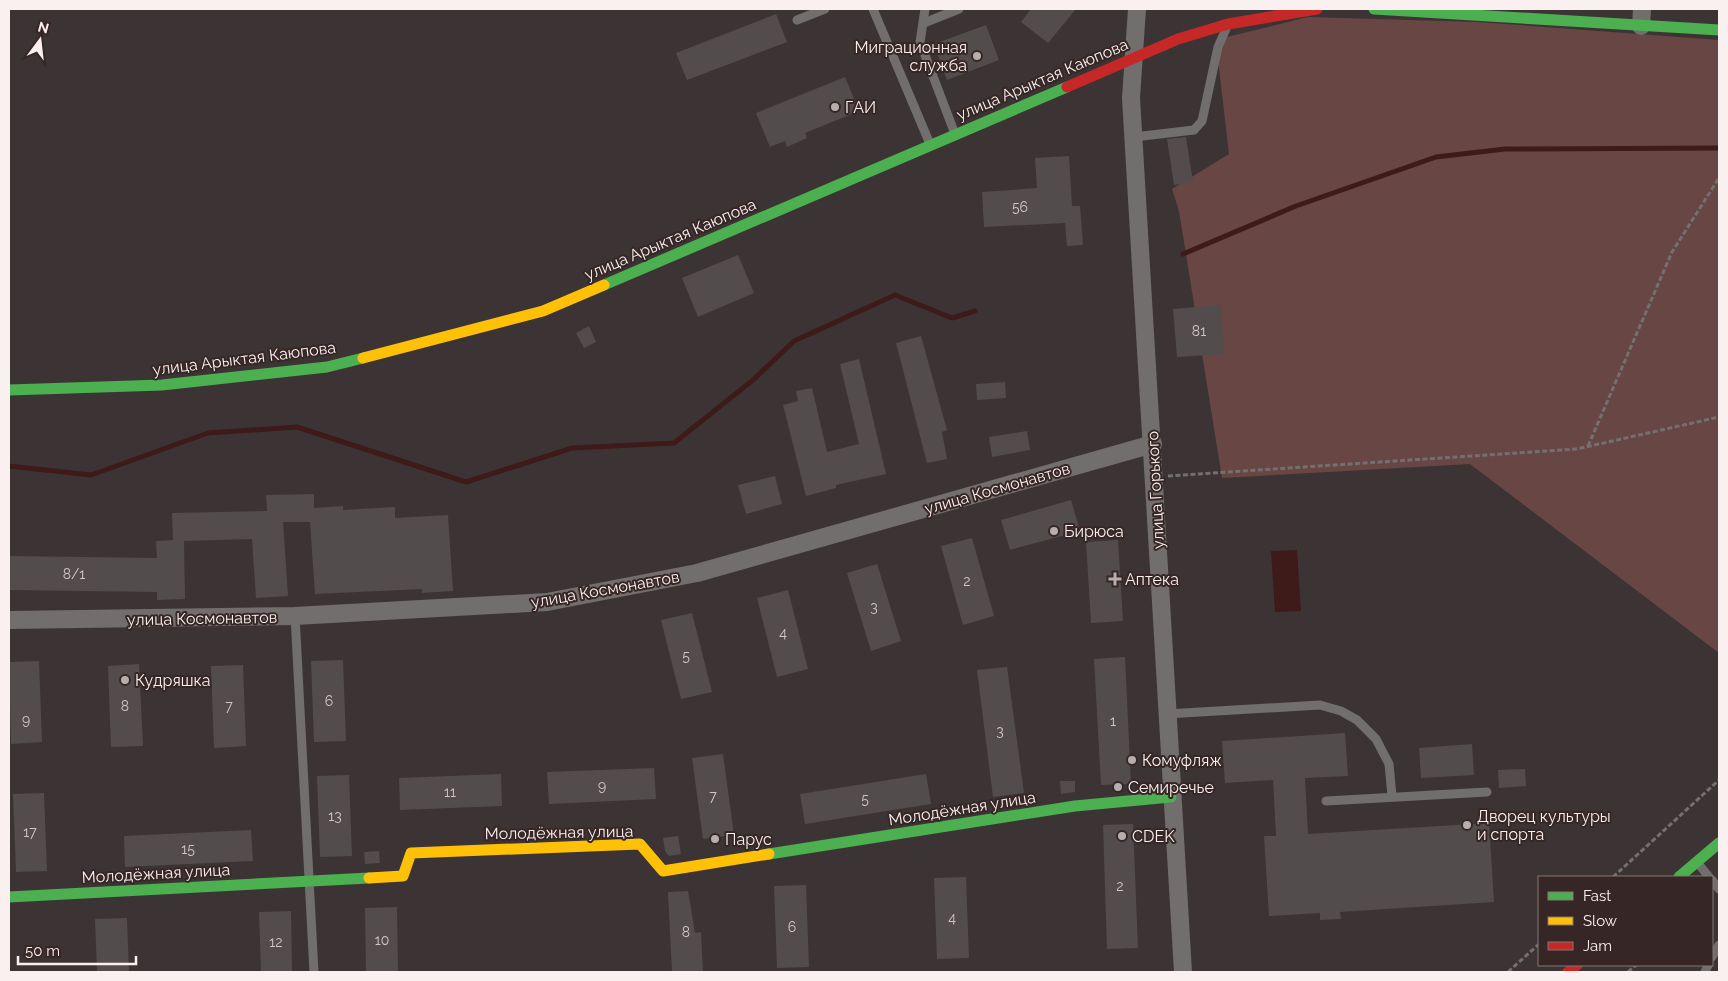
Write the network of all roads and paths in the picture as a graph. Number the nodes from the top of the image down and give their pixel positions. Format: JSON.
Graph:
{"nodes":[{"id":1,"x":825,"y":9,"type":"edge"},
{"id":2,"x":872,"y":9,"type":"edge"},
{"id":3,"x":925,"y":9,"type":"edge"},
{"id":4,"x":959,"y":9,"type":"edge"},
{"id":5,"x":1138,"y":9,"type":"edge"},
{"id":6,"x":1317,"y":9,"type":"edge"},
{"id":7,"x":1374,"y":9,"type":"edge"},
{"id":8,"x":1642,"y":9,"type":"edge"},
{"id":9,"x":797,"y":20,"type":"dead end"},
{"id":10,"x":924,"y":23,"type":"junction"},
{"id":11,"x":1228,"y":24,"type":"junction"},
{"id":12,"x":1641,"y":26,"type":"junction"},
{"id":13,"x":1719,"y":30,"type":"edge"},
{"id":14,"x":1133,"y":58,"type":"junction"},
{"id":15,"x":955,"y":134,"type":"junction"},
{"id":16,"x":1134,"y":137,"type":"junction"},
{"id":17,"x":930,"y":145,"type":"junction"},
{"id":18,"x":1719,"y":178,"type":"edge"},
{"id":19,"x":9,"y":390,"type":"edge"},
{"id":20,"x":1719,"y":417,"type":"edge"},
{"id":21,"x":1153,"y":444,"type":"junction"},
{"id":22,"x":1587,"y":446,"type":"junction"},
{"id":23,"x":1154,"y":477,"type":"junction"},
{"id":24,"x":295,"y":616,"type":"junction"},
{"id":25,"x":9,"y":620,"type":"edge"},
{"id":26,"x":1166,"y":714,"type":"junction"},
{"id":27,"x":1719,"y":780,"type":"edge"},
{"id":28,"x":1487,"y":792,"type":"dead end"},
{"id":29,"x":1392,"y":796,"type":"junction"},
{"id":30,"x":1171,"y":797,"type":"junction"},
{"id":31,"x":1326,"y":801,"type":"dead end"},
{"id":32,"x":1719,"y":843,"type":"edge"},
{"id":33,"x":1697,"y":862,"type":"junction"},
{"id":34,"x":1614,"y":876,"type":"edge"},
{"id":35,"x":1680,"y":876,"type":"edge"},
{"id":36,"x":1708,"y":876,"type":"edge"},
{"id":37,"x":309,"y":881,"type":"junction"},
{"id":38,"x":9,"y":897,"type":"edge"},
{"id":39,"x":1538,"y":945,"type":"edge"},
{"id":40,"x":314,"y":972,"type":"edge"},
{"id":41,"x":1183,"y":972,"type":"edge"},
{"id":42,"x":1508,"y":972,"type":"edge"}],
"edges":[{"from":1,"to":9,"type":"lane"},
{"from":2,"to":17,"type":"lane"},
{"from":3,"to":10,"type":"lane"},
{"from":4,"to":10,"type":"lane"},
{"from":5,"to":14,"type":"street","name":"улица Горького"},
{"from":6,"to":11,"type":"street","name":"улица Арыктая Каюпова"},
{"from":7,"to":12,"type":"street"},
{"from":8,"to":12,"type":"street"},
{"from":10,"to":15,"type":"lane"},
{"from":11,"to":14,"type":"street","name":"улица Арыктая Каюпова"},
{"from":11,"to":16,"type":"lane"},
{"from":12,"to":13,"type":"street"},
{"from":14,"to":15,"type":"street","name":"улица Арыктая Каюпова"},
{"from":14,"to":16,"type":"street","name":"улица Горького"},
{"from":15,"to":17,"type":"street","name":"улица Арыктая Каюпова"},
{"from":16,"to":21,"type":"street","name":"улица Горького"},
{"from":17,"to":19,"type":"street","name":"улица Арыктая Каюпова"},
{"from":18,"to":22,"type":"path"},
{"from":20,"to":22,"type":"path"},
{"from":21,"to":23,"type":"street","name":"улица Горького"},
{"from":21,"to":24,"type":"street","name":"улица Космонавтов"},
{"from":22,"to":23,"type":"path"},
{"from":23,"to":26,"type":"street","name":"улица Горького"},
{"from":24,"to":25,"type":"street","name":"улица Космонавтов"},
{"from":24,"to":37,"type":"lane"},
{"from":26,"to":29,"type":"lane"},
{"from":26,"to":30,"type":"street","name":"улица Горького"},
{"from":27,"to":34,"type":"path"},
{"from":28,"to":29,"type":"lane"},
{"from":29,"to":31,"type":"lane"},
{"from":30,"to":37,"type":"street","name":"Молодёжная улица"},
{"from":30,"to":41,"type":"street","name":"улица Горького"},
{"from":32,"to":33,"type":"street"},
{"from":33,"to":35,"type":"street"},
{"from":33,"to":36,"type":"lane"},
{"from":37,"to":38,"type":"street","name":"Молодёжная улица"},
{"from":37,"to":40,"type":"lane"},
{"from":39,"to":42,"type":"path"}]}
